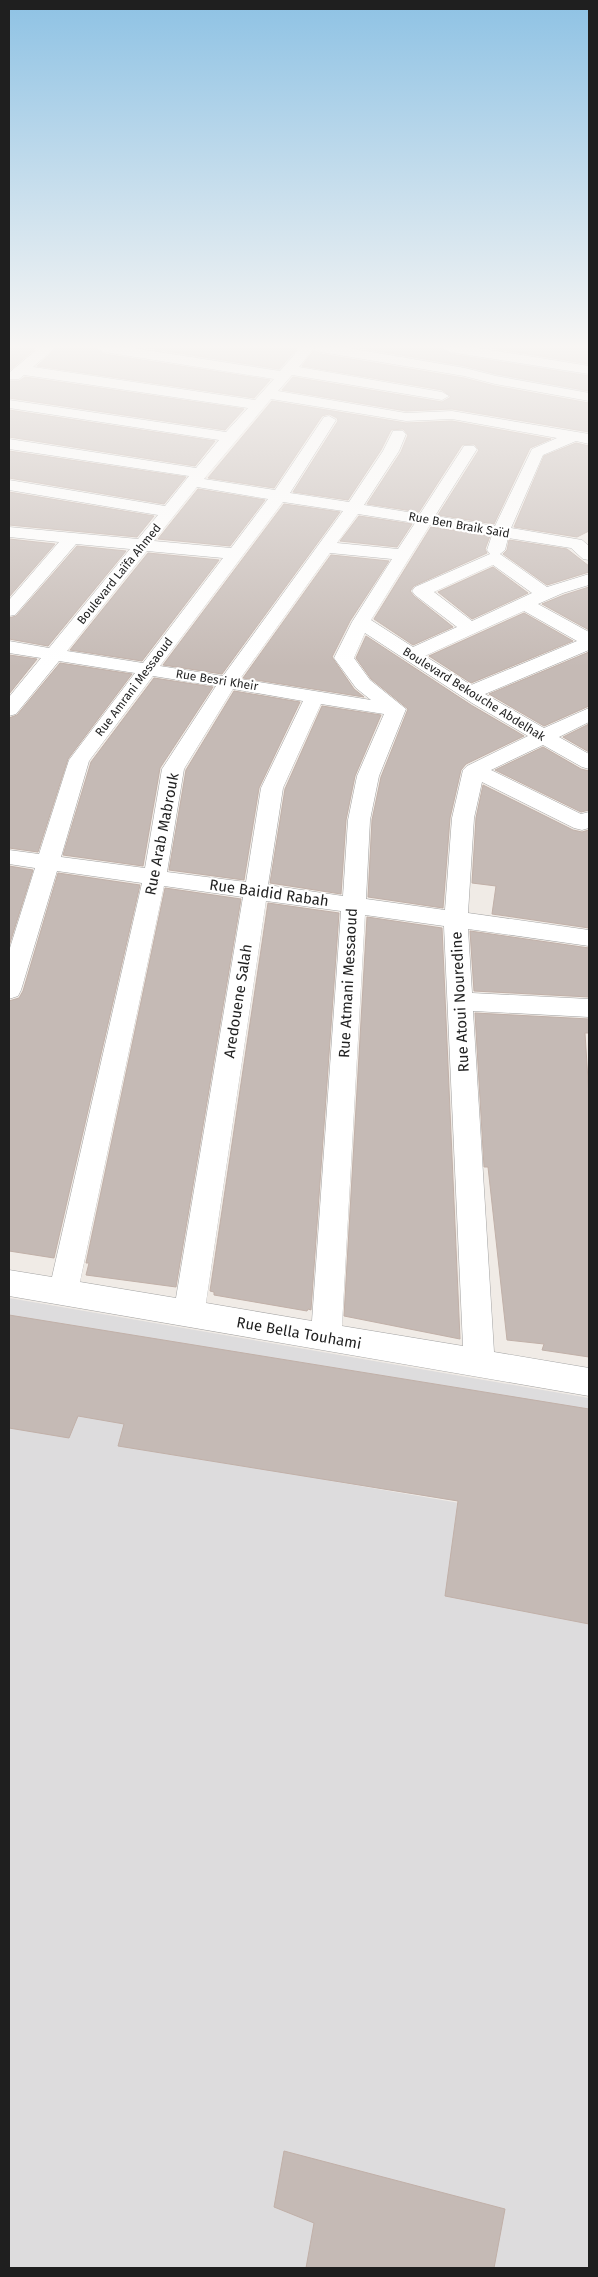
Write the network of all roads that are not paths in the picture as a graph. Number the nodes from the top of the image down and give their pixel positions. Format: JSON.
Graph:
{"nodes":[{"id":1,"x":66,"y":454,"type":"edge"},
{"id":2,"x":216,"y":454,"type":"edge"},
{"id":3,"x":307,"y":454,"type":"edge"},
{"id":4,"x":389,"y":454,"type":"edge"},
{"id":5,"x":466,"y":454,"type":"edge"},
{"id":6,"x":536,"y":454,"type":"edge"},
{"id":7,"x":197,"y":478,"type":"junction"},
{"id":8,"x":9,"y":486,"type":"edge"},
{"id":9,"x":280,"y":495,"type":"junction"},
{"id":10,"x":354,"y":507,"type":"junction"},
{"id":11,"x":169,"y":512,"type":"junction"},
{"id":12,"x":426,"y":519,"type":"junction"},
{"id":13,"x":9,"y":532,"type":"edge"},
{"id":14,"x":501,"y":532,"type":"junction"},
{"id":15,"x":71,"y":538,"type":"junction"},
{"id":16,"x":582,"y":541,"type":"edge"},
{"id":17,"x":142,"y":545,"type":"junction"},
{"id":18,"x":325,"y":547,"type":"junction"},
{"id":19,"x":235,"y":554,"type":"junction"},
{"id":20,"x":403,"y":555,"type":"junction"},
{"id":21,"x":589,"y":555,"type":"edge"},
{"id":22,"x":494,"y":558,"type":"junction"},
{"id":23,"x":589,"y":579,"type":"edge"},
{"id":24,"x":545,"y":594,"type":"junction"},
{"id":25,"x":525,"y":604,"type":"junction"},
{"id":26,"x":9,"y":610,"type":"edge"},
{"id":27,"x":360,"y":622,"type":"junction"},
{"id":28,"x":470,"y":628,"type":"junction"},
{"id":29,"x":589,"y":642,"type":"edge"},
{"id":30,"x":9,"y":646,"type":"edge"},
{"id":31,"x":55,"y":654,"type":"junction"},
{"id":32,"x":411,"y":655,"type":"junction"},
{"id":33,"x":148,"y":669,"type":"junction"},
{"id":34,"x":228,"y":682,"type":"junction"},
{"id":35,"x":470,"y":693,"type":"junction"},
{"id":36,"x":316,"y":696,"type":"junction"},
{"id":37,"x":396,"y":709,"type":"junction"},
{"id":38,"x":9,"y":710,"type":"edge"},
{"id":39,"x":589,"y":714,"type":"edge"},
{"id":40,"x":543,"y":737,"type":"junction"},
{"id":41,"x":589,"y":763,"type":"edge"},
{"id":42,"x":474,"y":770,"type":"junction"},
{"id":43,"x":589,"y":819,"type":"edge"},
{"id":44,"x":9,"y":856,"type":"edge"},
{"id":45,"x":49,"y":862,"type":"junction"},
{"id":46,"x":155,"y":877,"type":"junction"},
{"id":47,"x":255,"y":891,"type":"junction"},
{"id":48,"x":353,"y":904,"type":"junction"},
{"id":49,"x":456,"y":919,"type":"junction"},
{"id":50,"x":589,"y":938,"type":"edge"},
{"id":51,"x":9,"y":990,"type":"edge"},
{"id":52,"x":460,"y":1001,"type":"junction"},
{"id":53,"x":589,"y":1008,"type":"edge"},
{"id":54,"x":9,"y":1283,"type":"edge"},
{"id":55,"x":64,"y":1293,"type":"junction"},
{"id":56,"x":189,"y":1314,"type":"junction"},
{"id":57,"x":326,"y":1338,"type":"junction"},
{"id":58,"x":479,"y":1363,"type":"junction"},
{"id":59,"x":589,"y":1382,"type":"edge"}],
"edges":[{"from":1,"to":7,"type":"street","name":"Rue Ben Braik Saïd"},
{"from":2,"to":7,"type":"street","name":"Boulevard Laïfa Ahmed"},
{"from":3,"to":9,"type":"street","name":"Rue Amrani Messaoud"},
{"from":4,"to":10,"type":"street","name":"Rue Arab Mabrouk"},
{"from":5,"to":12,"type":"street"},
{"from":6,"to":14,"type":"street"},
{"from":7,"to":9,"type":"street","name":"Rue Ben Braik Saïd"},
{"from":7,"to":11,"type":"street","name":"Boulevard Laïfa Ahmed"},
{"from":8,"to":11,"type":"street"},
{"from":9,"to":10,"type":"street","name":"Rue Ben Braik Saïd"},
{"from":9,"to":19,"type":"street","name":"Rue Amrani Messaoud"},
{"from":10,"to":12,"type":"street","name":"Rue Ben Braik Saïd"},
{"from":10,"to":18,"type":"street","name":"Rue Arab Mabrouk"},
{"from":11,"to":17,"type":"street","name":"Boulevard Laïfa Ahmed"},
{"from":12,"to":14,"type":"street","name":"Rue Ben Braik Saïd"},
{"from":12,"to":20,"type":"street"},
{"from":13,"to":15,"type":"street"},
{"from":14,"to":16,"type":"street","name":"Rue Ben Braik Saïd"},
{"from":14,"to":22,"type":"street"},
{"from":15,"to":17,"type":"street"},
{"from":15,"to":26,"type":"street"},
{"from":16,"to":21,"type":"street"},
{"from":17,"to":19,"type":"street"},
{"from":17,"to":31,"type":"street","name":"Boulevard Laïfa Ahmed"},
{"from":18,"to":20,"type":"street"},
{"from":18,"to":34,"type":"street","name":"Rue Arab Mabrouk"},
{"from":19,"to":33,"type":"street","name":"Rue Amrani Messaoud"},
{"from":20,"to":27,"type":"street"},
{"from":22,"to":24,"type":"street"},
{"from":22,"to":28,"type":"street"},
{"from":23,"to":24,"type":"street"},
{"from":24,"to":25,"type":"street"},
{"from":25,"to":28,"type":"street"},
{"from":25,"to":29,"type":"street"},
{"from":27,"to":32,"type":"street","name":"Boulevard Bekouche Abdelhak"},
{"from":27,"to":37,"type":"street"},
{"from":28,"to":32,"type":"street"},
{"from":29,"to":35,"type":"street"},
{"from":30,"to":31,"type":"street","name":"Rue Besri Kheir"},
{"from":31,"to":33,"type":"street","name":"Rue Besri Kheir"},
{"from":31,"to":38,"type":"street","name":"Boulevard Laïfa Ahmed"},
{"from":32,"to":35,"type":"street","name":"Boulevard Bekouche Abdelhak"},
{"from":33,"to":34,"type":"street","name":"Rue Besri Kheir"},
{"from":33,"to":45,"type":"street","name":"Rue Amrani Messaoud"},
{"from":34,"to":36,"type":"street","name":"Rue Besri Kheir"},
{"from":34,"to":46,"type":"street","name":"Rue Arab Mabrouk"},
{"from":35,"to":40,"type":"street","name":"Boulevard Bekouche Abdelhak"},
{"from":36,"to":37,"type":"street","name":"Rue Besri Kheir"},
{"from":36,"to":47,"type":"street","name":"Aredouene Salah"},
{"from":37,"to":48,"type":"street","name":"Rue Atmani Messaoud"},
{"from":39,"to":40,"type":"street"},
{"from":40,"to":41,"type":"street","name":"Boulevard Bekouche Abdelhak"},
{"from":40,"to":42,"type":"street"},
{"from":42,"to":43,"type":"street"},
{"from":42,"to":49,"type":"street","name":"Rue Atoui Nouredine"},
{"from":44,"to":45,"type":"street","name":"Rue Baidid Rabah"},
{"from":45,"to":46,"type":"street","name":"Rue Baidid Rabah"},
{"from":45,"to":51,"type":"street","name":"Rue Amrani Messaoud"},
{"from":46,"to":47,"type":"street","name":"Rue Baidid Rabah"},
{"from":46,"to":55,"type":"street","name":"Rue Arab Mabrouk"},
{"from":47,"to":48,"type":"street","name":"Rue Baidid Rabah"},
{"from":47,"to":56,"type":"street","name":"Aredouene Salah"},
{"from":48,"to":49,"type":"street","name":"Rue Baidid Rabah"},
{"from":48,"to":57,"type":"street","name":"Rue Atmani Messaoud"},
{"from":49,"to":50,"type":"street","name":"Rue Baidid Rabah"},
{"from":49,"to":52,"type":"street","name":"Rue Atoui Nouredine"},
{"from":52,"to":53,"type":"street"},
{"from":52,"to":58,"type":"street","name":"Rue Atoui Nouredine"},
{"from":54,"to":55,"type":"street","name":"Rue Bella Touhami"},
{"from":55,"to":56,"type":"street","name":"Rue Bella Touhami"},
{"from":56,"to":57,"type":"street","name":"Rue Bella Touhami"},
{"from":57,"to":58,"type":"street","name":"Rue Bella Touhami"},
{"from":58,"to":59,"type":"street","name":"Rue Bella Touhami"}]}
